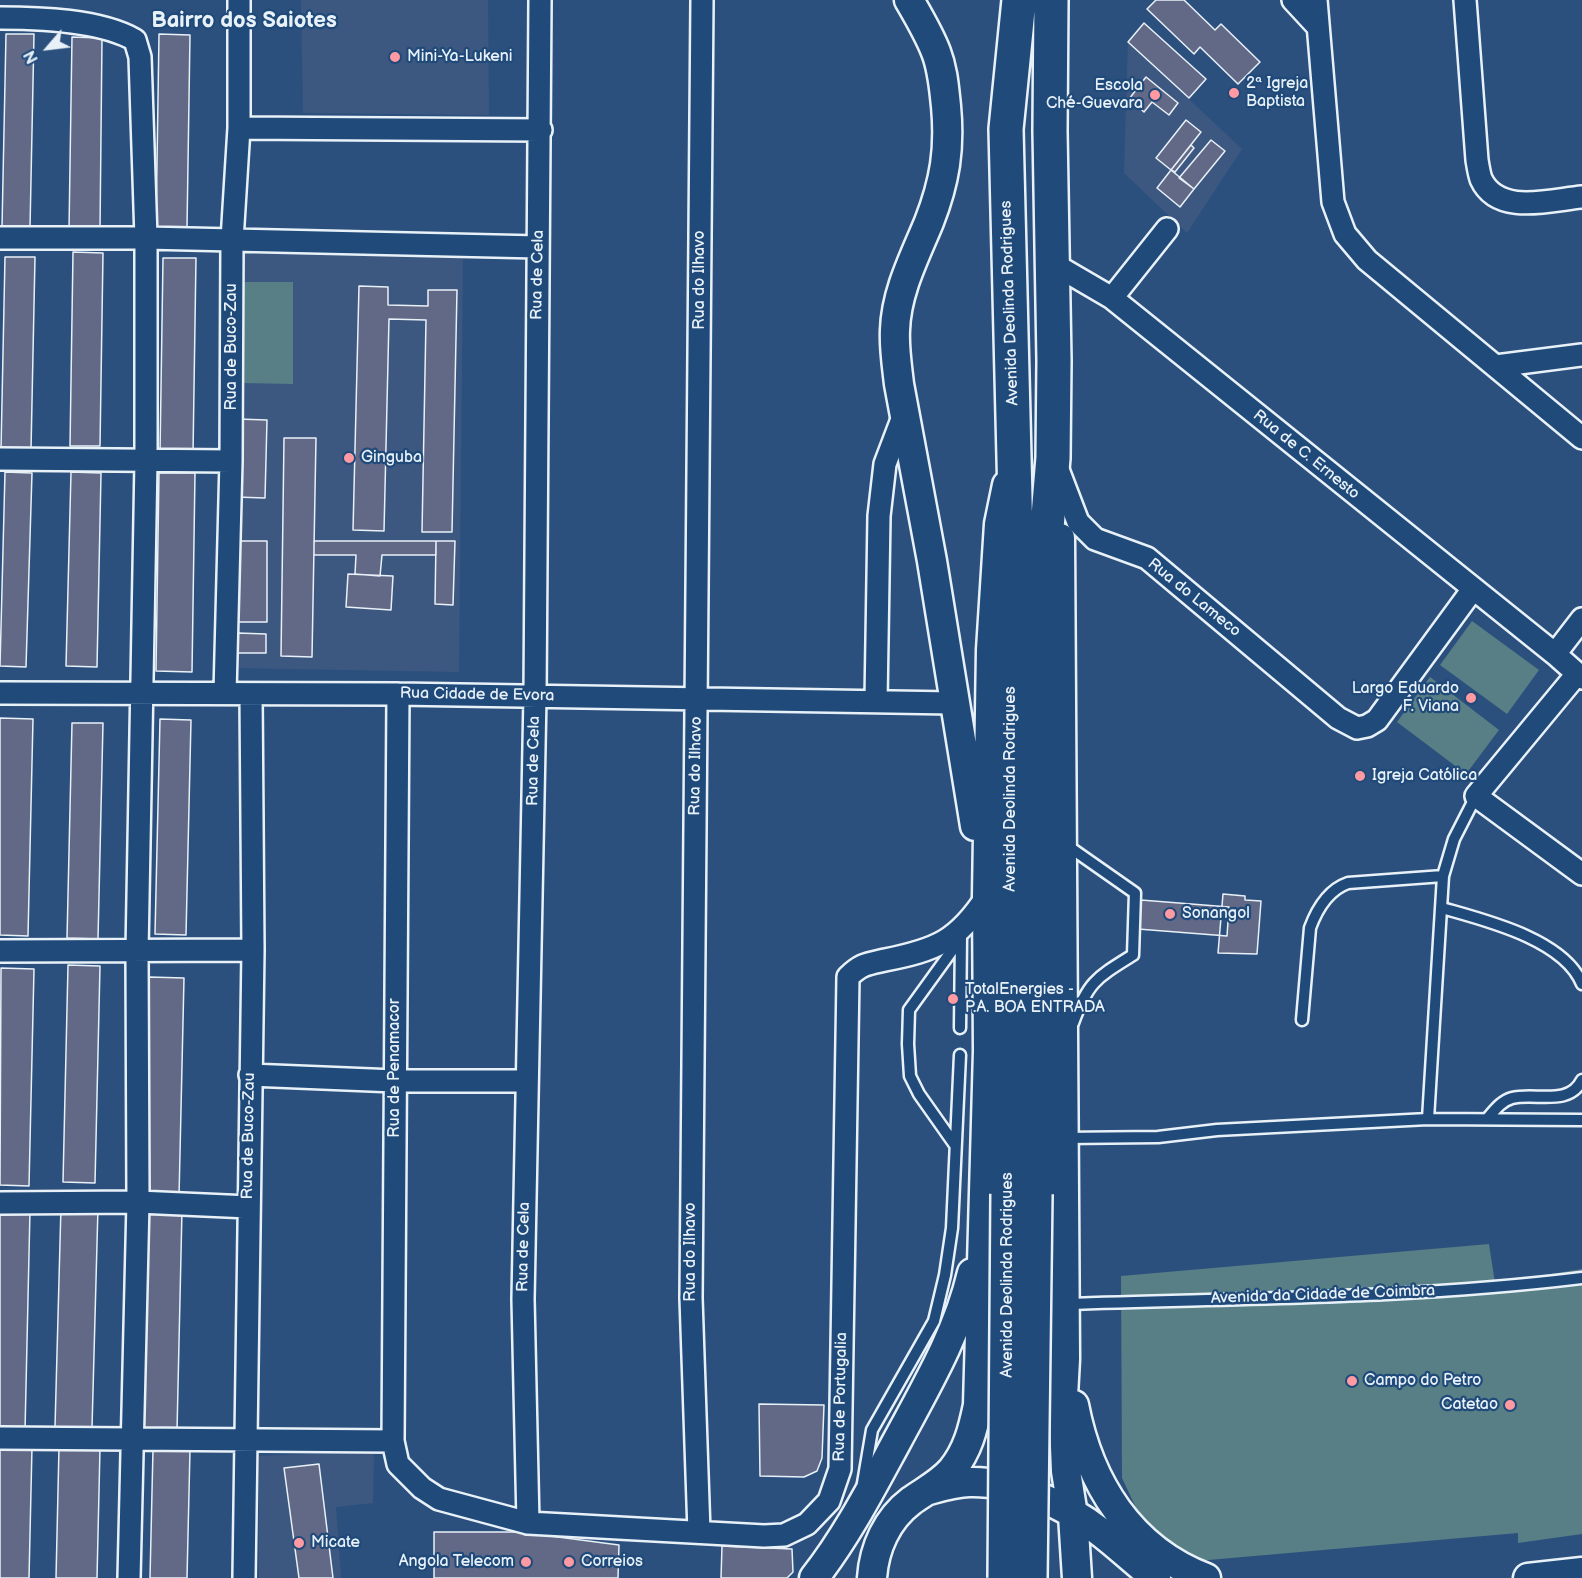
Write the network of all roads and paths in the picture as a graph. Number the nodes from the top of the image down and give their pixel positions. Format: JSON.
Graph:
{"nodes":[{"id":1,"x":239,"y":0,"type":"edge"},
{"id":2,"x":540,"y":0,"type":"edge"},
{"id":3,"x":702,"y":0,"type":"edge"},
{"id":4,"x":909,"y":0,"type":"edge"},
{"id":5,"x":1019,"y":0,"type":"edge"},
{"id":6,"x":1051,"y":0,"type":"edge"},
{"id":7,"x":1293,"y":0,"type":"edge"},
{"id":8,"x":1316,"y":0,"type":"edge"},
{"id":9,"x":1465,"y":0,"type":"edge"},
{"id":10,"x":0,"y":18,"type":"edge"},
{"id":11,"x":1318,"y":27,"type":"junction"},
{"id":12,"x":238,"y":128,"type":"junction"},
{"id":13,"x":541,"y":130,"type":"junction"},
{"id":14,"x":1582,"y":197,"type":"edge"},
{"id":15,"x":1167,"y":229,"type":"dead end"},
{"id":16,"x":0,"y":238,"type":"edge"},
{"id":17,"x":146,"y":238,"type":"junction"},
{"id":18,"x":232,"y":240,"type":"junction"},
{"id":19,"x":538,"y":247,"type":"junction"},
{"id":20,"x":1052,"y":263,"type":"junction"},
{"id":21,"x":1112,"y":298,"type":"junction"},
{"id":22,"x":1582,"y":355,"type":"edge"},
{"id":23,"x":1496,"y":366,"type":"junction"},
{"id":24,"x":904,"y":413,"type":"junction"},
{"id":25,"x":1582,"y":438,"type":"edge"},
{"id":26,"x":1014,"y":454,"type":"junction"},
{"id":27,"x":1053,"y":458,"type":"junction"},
{"id":28,"x":0,"y":459,"type":"edge"},
{"id":29,"x":146,"y":461,"type":"junction"},
{"id":30,"x":231,"y":462,"type":"junction"},
{"id":31,"x":1473,"y":589,"type":"junction"},
{"id":32,"x":1582,"y":619,"type":"edge"},
{"id":33,"x":1555,"y":654,"type":"junction"},
{"id":34,"x":1580,"y":676,"type":"edge"},
{"id":35,"x":0,"y":693,"type":"edge"},
{"id":36,"x":225,"y":693,"type":"junction"},
{"id":37,"x":140,"y":694,"type":"junction"},
{"id":38,"x":251,"y":694,"type":"junction"},
{"id":39,"x":398,"y":694,"type":"junction"},
{"id":40,"x":535,"y":696,"type":"junction"},
{"id":41,"x":697,"y":698,"type":"junction"},
{"id":42,"x":876,"y":701,"type":"junction"},
{"id":43,"x":953,"y":703,"type":"junction"},
{"id":44,"x":1476,"y":796,"type":"junction"},
{"id":45,"x":1062,"y":842,"type":"junction"},
{"id":46,"x":1582,"y":874,"type":"edge"},
{"id":47,"x":1443,"y":876,"type":"junction"},
{"id":48,"x":987,"y":896,"type":"junction"},
{"id":49,"x":1442,"y":908,"type":"junction"},
{"id":50,"x":961,"y":934,"type":"junction"},
{"id":51,"x":253,"y":950,"type":"junction"},
{"id":52,"x":0,"y":951,"type":"edge"},
{"id":53,"x":138,"y":952,"type":"junction"},
{"id":54,"x":1582,"y":984,"type":"edge"},
{"id":55,"x":1302,"y":1020,"type":"dead end"},
{"id":56,"x":960,"y":1028,"type":"dead end"},
{"id":57,"x":960,"y":1055,"type":"dead end"},
{"id":58,"x":1063,"y":1055,"type":"junction"},
{"id":59,"x":250,"y":1075,"type":"junction"},
{"id":60,"x":1582,"y":1080,"type":"edge"},
{"id":61,"x":395,"y":1081,"type":"junction"},
{"id":62,"x":527,"y":1081,"type":"junction"},
{"id":63,"x":1428,"y":1119,"type":"junction"},
{"id":64,"x":1487,"y":1119,"type":"junction"},
{"id":65,"x":1582,"y":1120,"type":"edge"},
{"id":66,"x":1064,"y":1138,"type":"junction"},
{"id":67,"x":955,"y":1145,"type":"junction"},
{"id":68,"x":1009,"y":1192,"type":"junction"},
{"id":69,"x":138,"y":1202,"type":"junction"},
{"id":70,"x":0,"y":1203,"type":"edge"},
{"id":71,"x":249,"y":1207,"type":"junction"},
{"id":72,"x":1582,"y":1278,"type":"edge"},
{"id":73,"x":1064,"y":1304,"type":"junction"},
{"id":74,"x":1065,"y":1359,"type":"junction"},
{"id":75,"x":0,"y":1438,"type":"edge"},
{"id":76,"x":133,"y":1439,"type":"junction"},
{"id":77,"x":245,"y":1439,"type":"junction"},
{"id":78,"x":393,"y":1442,"type":"junction"},
{"id":79,"x":927,"y":1491,"type":"junction"},
{"id":80,"x":858,"y":1511,"type":"junction"},
{"id":81,"x":1073,"y":1515,"type":"junction"},
{"id":82,"x":528,"y":1523,"type":"junction"},
{"id":83,"x":885,"y":1530,"type":"junction"},
{"id":84,"x":699,"y":1532,"type":"junction"},
{"id":85,"x":1582,"y":1572,"type":"edge"},
{"id":86,"x":129,"y":1578,"type":"edge"},
{"id":87,"x":244,"y":1578,"type":"edge"},
{"id":88,"x":814,"y":1578,"type":"edge"},
{"id":89,"x":851,"y":1578,"type":"edge"},
{"id":90,"x":872,"y":1578,"type":"edge"},
{"id":91,"x":1005,"y":1578,"type":"edge"},
{"id":92,"x":1030,"y":1578,"type":"edge"},
{"id":93,"x":1077,"y":1578,"type":"edge"},
{"id":94,"x":1156,"y":1578,"type":"edge"},
{"id":95,"x":1206,"y":1578,"type":"edge"},
{"id":96,"x":1528,"y":1578,"type":"edge"}],
"edges":[{"from":1,"to":12,"type":"street","name":"Rua de Buco-Zau"},
{"from":2,"to":13,"type":"street","name":"Rua de Cela"},
{"from":3,"to":41,"type":"street","name":"Rua do Ilhavo"},
{"from":4,"to":24,"type":"main road"},
{"from":5,"to":26,"type":"highway","name":"Avenida Deolinda Rodrigues"},
{"from":6,"to":20,"type":"highway","name":"Avenida Deolinda Rodrigues"},
{"from":7,"to":11,"type":"street"},
{"from":8,"to":11,"type":"street"},
{"from":9,"to":14,"type":"street"},
{"from":10,"to":17,"type":"street"},
{"from":11,"to":23,"type":"street"},
{"from":12,"to":13,"type":"street"},
{"from":12,"to":18,"type":"street","name":"Rua de Buco-Zau"},
{"from":13,"to":19,"type":"street","name":"Rua de Cela"},
{"from":15,"to":21,"type":"street"},
{"from":16,"to":17,"type":"street"},
{"from":17,"to":18,"type":"street"},
{"from":17,"to":29,"type":"street"},
{"from":18,"to":19,"type":"street"},
{"from":18,"to":30,"type":"street","name":"Rua de Buco-Zau"},
{"from":19,"to":40,"type":"street","name":"Rua de Cela"},
{"from":20,"to":21,"type":"street","name":"Rua de C. Ernesto"},
{"from":20,"to":27,"type":"highway","name":"Avenida Deolinda Rodrigues"},
{"from":21,"to":31,"type":"street","name":"Rua de C. Ernesto"},
{"from":22,"to":23,"type":"street"},
{"from":23,"to":25,"type":"street"},
{"from":24,"to":42,"type":"street"},
{"from":24,"to":43,"type":"main road"},
{"from":26,"to":48,"type":"main road"},
{"from":26,"to":68,"type":"highway","name":"Avenida Deolinda Rodrigues"},
{"from":27,"to":31,"type":"street","name":"Rua do Lameco"},
{"from":27,"to":45,"type":"main road"},
{"from":27,"to":68,"type":"highway","name":"Avenida Deolinda Rodrigues"},
{"from":28,"to":29,"type":"street"},
{"from":29,"to":30,"type":"street"},
{"from":29,"to":37,"type":"street"},
{"from":30,"to":36,"type":"street","name":"Rua de Buco-Zau"},
{"from":31,"to":33,"type":"street","name":"Rua de C. Ernesto"},
{"from":32,"to":33,"type":"street"},
{"from":33,"to":34,"type":"street","name":"Rua de C. Ernesto"},
{"from":34,"to":44,"type":"street"},
{"from":35,"to":37,"type":"street","name":"Rua Cidade de Evora"},
{"from":36,"to":37,"type":"street","name":"Rua Cidade de Evora"},
{"from":36,"to":38,"type":"street","name":"Rua Cidade de Evora"},
{"from":37,"to":53,"type":"street"},
{"from":38,"to":39,"type":"street","name":"Rua Cidade de Evora"},
{"from":38,"to":51,"type":"street","name":"Rua de Buco-Zau"},
{"from":39,"to":40,"type":"street","name":"Rua Cidade de Evora"},
{"from":39,"to":61,"type":"street","name":"Rua de Penamacor"},
{"from":40,"to":41,"type":"street","name":"Rua Cidade de Evora"},
{"from":40,"to":62,"type":"street","name":"Rua de Cela"},
{"from":41,"to":42,"type":"street","name":"Rua Cidade de Evora"},
{"from":41,"to":84,"type":"street","name":"Rua do Ilhavo"},
{"from":42,"to":43,"type":"street","name":"Rua Cidade de Evora"},
{"from":43,"to":48,"type":"main road"},
{"from":44,"to":46,"type":"street"},
{"from":44,"to":47,"type":"lane"},
{"from":45,"to":58,"type":"main road"},
{"from":45,"to":58,"type":"lane"},
{"from":47,"to":49,"type":"lane"},
{"from":47,"to":55,"type":"lane"},
{"from":48,"to":50,"type":"street","name":"Rua de Portugalia"},
{"from":48,"to":68,"type":"main road"},
{"from":49,"to":54,"type":"lane"},
{"from":49,"to":63,"type":"lane"},
{"from":50,"to":56,"type":"lane"},
{"from":50,"to":67,"type":"lane"},
{"from":50,"to":84,"type":"street","name":"Rua de Portugalia"},
{"from":51,"to":53,"type":"street"},
{"from":51,"to":59,"type":"street","name":"Rua de Buco-Zau"},
{"from":52,"to":53,"type":"street"},
{"from":53,"to":69,"type":"street"},
{"from":57,"to":67,"type":"lane"},
{"from":58,"to":66,"type":"main road"},
{"from":59,"to":61,"type":"street"},
{"from":59,"to":71,"type":"street","name":"Rua de Buco-Zau"},
{"from":60,"to":64,"type":"lane"},
{"from":61,"to":62,"type":"street"},
{"from":61,"to":78,"type":"street","name":"Rua de Penamacor"},
{"from":62,"to":82,"type":"street","name":"Rua de Cela"},
{"from":63,"to":64,"type":"lane"},
{"from":63,"to":66,"type":"lane"},
{"from":64,"to":65,"type":"lane"},
{"from":66,"to":73,"type":"main road"},
{"from":67,"to":80,"type":"lane"},
{"from":68,"to":79,"type":"main road"},
{"from":68,"to":80,"type":"main road"},
{"from":68,"to":91,"type":"highway","name":"Avenida Deolinda Rodrigues","bridge":true},
{"from":68,"to":92,"type":"highway","name":"Avenida Deolinda Rodrigues","bridge":true},
{"from":69,"to":70,"type":"street"},
{"from":69,"to":71,"type":"street"},
{"from":69,"to":76,"type":"street"},
{"from":71,"to":77,"type":"street","name":"Rua de Buco-Zau"},
{"from":72,"to":73,"type":"lane","name":"Avenida da Cidade de Coimbra"},
{"from":73,"to":74,"type":"main road"},
{"from":74,"to":81,"type":"main road"},
{"from":74,"to":95,"type":"main road"},
{"from":75,"to":76,"type":"street"},
{"from":76,"to":77,"type":"street"},
{"from":76,"to":86,"type":"street"},
{"from":77,"to":78,"type":"street"},
{"from":77,"to":87,"type":"street","name":"Rua de Buco-Zau"},
{"from":78,"to":82,"type":"street","name":"Rua de Portugalia"},
{"from":79,"to":81,"type":"main road"},
{"from":79,"to":83,"type":"main road"},
{"from":80,"to":88,"type":"main road"},
{"from":81,"to":93,"type":"main road"},
{"from":81,"to":94,"type":"main road"},
{"from":82,"to":84,"type":"street","name":"Rua de Portugalia"},
{"from":83,"to":89,"type":"main road"},
{"from":83,"to":90,"type":"main road"},
{"from":85,"to":96,"type":"main road"}]}
